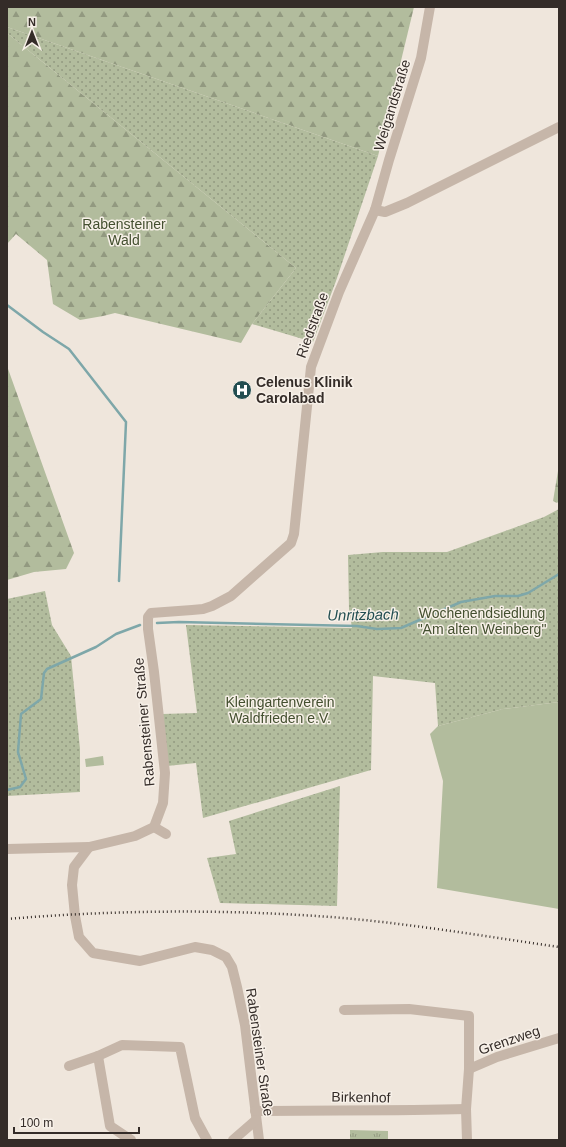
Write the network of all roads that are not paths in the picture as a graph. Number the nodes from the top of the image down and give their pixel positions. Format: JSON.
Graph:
{"nodes":[{"id":1,"x":430,"y":7,"type":"edge"},
{"id":2,"x":559,"y":127,"type":"edge"},
{"id":3,"x":375,"y":210,"type":"junction"},
{"id":4,"x":151,"y":613,"type":"joint"},
{"id":5,"x":154,"y":827,"type":"junction"},
{"id":6,"x":166,"y":834,"type":"dead end"},
{"id":7,"x":89,"y":847,"type":"junction"},
{"id":8,"x":7,"y":849,"type":"edge"},
{"id":9,"x":344,"y":1010,"type":"dead end"},
{"id":10,"x":559,"y":1038,"type":"edge"},
{"id":11,"x":98,"y":1056,"type":"junction"},
{"id":12,"x":69,"y":1066,"type":"dead end"},
{"id":13,"x":469,"y":1069,"type":"junction"},
{"id":14,"x":466,"y":1109,"type":"junction"},
{"id":15,"x":255,"y":1116,"type":"junction"},
{"id":16,"x":131,"y":1140,"type":"edge"},
{"id":17,"x":207,"y":1140,"type":"edge"},
{"id":18,"x":234,"y":1140,"type":"edge"},
{"id":19,"x":259,"y":1140,"type":"edge"},
{"id":20,"x":467,"y":1140,"type":"edge"}],
"edges":[{"from":1,"to":3,"type":"street","name":"Weigandstraße"},
{"from":2,"to":3,"type":"street"},
{"from":3,"to":4,"type":"street","name":"Riedstraße"},
{"from":4,"to":5,"type":"street","name":"Rabensteiner Straße"},
{"from":5,"to":6,"type":"street"},
{"from":5,"to":7,"type":"street"},
{"from":7,"to":8,"type":"street"},
{"from":7,"to":15,"type":"street","name":"Rabensteiner Straße"},
{"from":9,"to":13,"type":"street","name":"Grenzweg"},
{"from":10,"to":13,"type":"street","name":"Grenzweg"},
{"from":11,"to":12,"type":"street"},
{"from":11,"to":16,"type":"street"},
{"from":11,"to":17,"type":"street"},
{"from":13,"to":14,"type":"street","name":"Grenzweg"},
{"from":14,"to":15,"type":"street","name":"Birkenhof"},
{"from":14,"to":20,"type":"street","name":"Grenzweg"},
{"from":15,"to":18,"type":"street"},
{"from":15,"to":19,"type":"street","name":"Rabensteiner Straße"}]}
